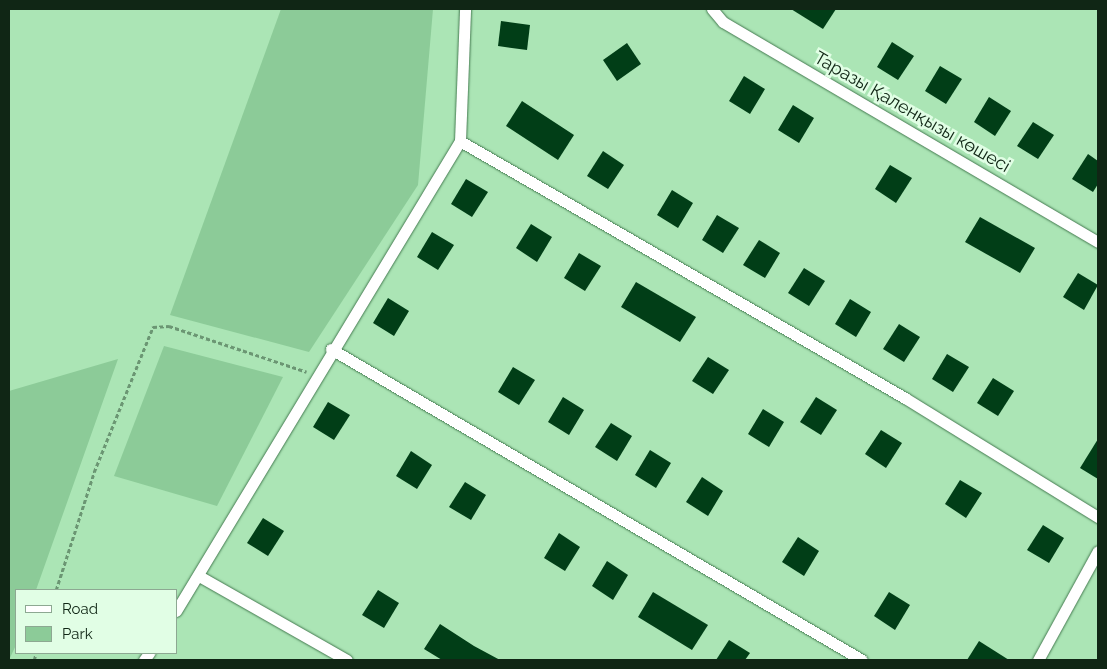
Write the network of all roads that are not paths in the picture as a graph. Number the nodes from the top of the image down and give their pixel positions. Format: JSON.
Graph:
{"nodes":[{"id":1,"x":466,"y":9,"type":"edge"},
{"id":2,"x":712,"y":9,"type":"edge"},
{"id":3,"x":460,"y":141,"type":"junction"},
{"id":4,"x":1098,"y":242,"type":"edge"},
{"id":5,"x":331,"y":349,"type":"junction"},
{"id":6,"x":1098,"y":517,"type":"edge"},
{"id":7,"x":1098,"y":551,"type":"edge"},
{"id":8,"x":199,"y":576,"type":"junction"},
{"id":9,"x":178,"y":608,"type":"edge"},
{"id":10,"x":347,"y":660,"type":"edge"},
{"id":11,"x":862,"y":660,"type":"edge"},
{"id":12,"x":1038,"y":660,"type":"edge"}],
"edges":[{"from":1,"to":3,"type":"street"},
{"from":2,"to":4,"type":"street","name":"Таразы Қаленқызы көшесі"},
{"from":3,"to":5,"type":"street"},
{"from":3,"to":6,"type":"street"},
{"from":5,"to":8,"type":"street"},
{"from":5,"to":11,"type":"street"},
{"from":7,"to":12,"type":"street"},
{"from":8,"to":9,"type":"street"},
{"from":8,"to":10,"type":"street"}]}
